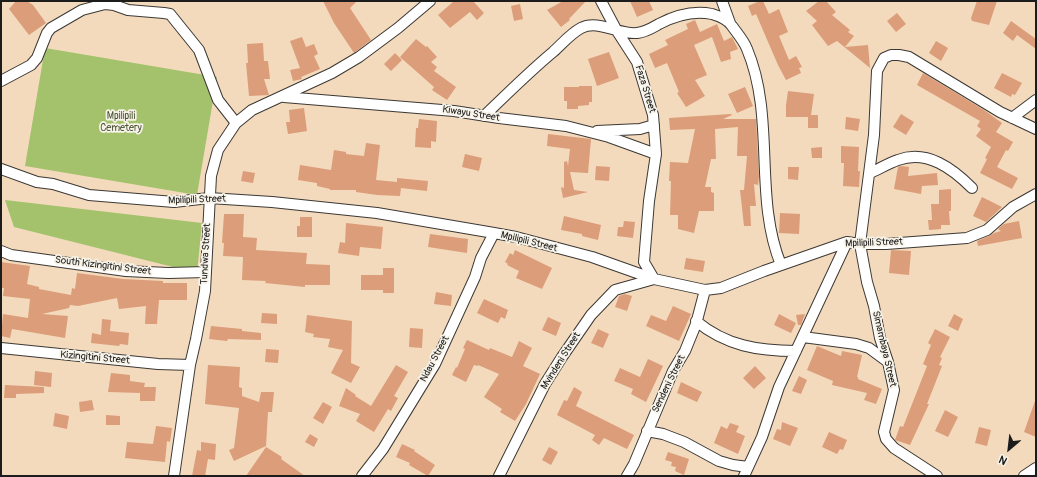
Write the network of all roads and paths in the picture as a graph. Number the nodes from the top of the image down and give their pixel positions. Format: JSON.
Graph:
{"nodes":[{"id":1,"x":430,"y":1,"type":"edge"},
{"id":2,"x":600,"y":1,"type":"edge"},
{"id":3,"x":722,"y":1,"type":"edge"},
{"id":4,"x":730,"y":23,"type":"junction"},
{"id":5,"x":617,"y":31,"type":"junction"},
{"id":6,"x":1,"y":81,"type":"edge"},
{"id":7,"x":282,"y":97,"type":"junction"},
{"id":8,"x":1036,"y":100,"type":"edge"},
{"id":9,"x":484,"y":116,"type":"junction"},
{"id":10,"x":1012,"y":118,"type":"junction"},
{"id":11,"x":236,"y":123,"type":"junction"},
{"id":12,"x":654,"y":125,"type":"junction"},
{"id":13,"x":1036,"y":129,"type":"edge"},
{"id":14,"x":589,"y":133,"type":"junction"},
{"id":15,"x":656,"y":154,"type":"junction"},
{"id":16,"x":1,"y":169,"type":"edge"},
{"id":17,"x":870,"y":173,"type":"junction"},
{"id":18,"x":972,"y":188,"type":"dead end"},
{"id":19,"x":1036,"y":194,"type":"edge"},
{"id":20,"x":209,"y":198,"type":"junction"},
{"id":21,"x":494,"y":233,"type":"junction"},
{"id":22,"x":847,"y":242,"type":"junction"},
{"id":23,"x":860,"y":244,"type":"junction"},
{"id":24,"x":1,"y":251,"type":"edge"},
{"id":25,"x":780,"y":265,"type":"junction"},
{"id":26,"x":206,"y":272,"type":"junction"},
{"id":27,"x":654,"y":278,"type":"junction"},
{"id":28,"x":705,"y":290,"type":"junction"},
{"id":29,"x":696,"y":321,"type":"junction"},
{"id":30,"x":803,"y":337,"type":"junction"},
{"id":31,"x":1,"y":348,"type":"edge"},
{"id":32,"x":796,"y":351,"type":"junction"},
{"id":33,"x":888,"y":362,"type":"junction"},
{"id":34,"x":190,"y":365,"type":"junction"},
{"id":35,"x":647,"y":431,"type":"junction"},
{"id":36,"x":1036,"y":468,"type":"edge"},
{"id":37,"x":746,"y":472,"type":"edge"},
{"id":38,"x":174,"y":476,"type":"edge"},
{"id":39,"x":362,"y":476,"type":"edge"},
{"id":40,"x":499,"y":476,"type":"edge"},
{"id":41,"x":627,"y":476,"type":"edge"},
{"id":42,"x":937,"y":476,"type":"edge"},
{"id":43,"x":1024,"y":476,"type":"edge"}],
"edges":[{"from":1,"to":7,"type":"street","name":"Tundwa Street"},
{"from":2,"to":5,"type":"street","name":"Faza Street"},
{"from":3,"to":4,"type":"street"},
{"from":4,"to":5,"type":"street"},
{"from":4,"to":25,"type":"street"},
{"from":5,"to":9,"type":"street"},
{"from":5,"to":12,"type":"street","name":"Faza Street"},
{"from":6,"to":11,"type":"street"},
{"from":7,"to":9,"type":"street","name":"Kiwayu Street"},
{"from":7,"to":11,"type":"street","name":"Tundwa Street"},
{"from":8,"to":10,"type":"street"},
{"from":9,"to":14,"type":"street","name":"Kiwayu Street"},
{"from":10,"to":13,"type":"street","name":"Simambaya Street"},
{"from":10,"to":17,"type":"street","name":"Simambaya Street"},
{"from":11,"to":20,"type":"street","name":"Tundwa Street"},
{"from":12,"to":14,"type":"street"},
{"from":12,"to":15,"type":"street","name":"Faza Street"},
{"from":14,"to":15,"type":"street","name":"Kiwayu Street"},
{"from":15,"to":27,"type":"street","name":"Faza Street"},
{"from":16,"to":20,"type":"street","name":"Mpilipili Street"},
{"from":17,"to":18,"type":"street"},
{"from":17,"to":23,"type":"street","name":"Simambaya Street"},
{"from":19,"to":23,"type":"street","name":"Mpilipili Street"},
{"from":20,"to":21,"type":"street","name":"Mpilipili Street"},
{"from":20,"to":26,"type":"street","name":"Tundwa Street"},
{"from":21,"to":27,"type":"street","name":"Mpilipili Street"},
{"from":21,"to":39,"type":"street","name":"Ndau Street"},
{"from":22,"to":23,"type":"street","name":"Mpilipili Street"},
{"from":22,"to":25,"type":"street","name":"Mpilipili Street"},
{"from":22,"to":30,"type":"street"},
{"from":23,"to":33,"type":"street","name":"Simambaya Street"},
{"from":24,"to":26,"type":"street","name":"South Kizingitini Street"},
{"from":25,"to":28,"type":"street","name":"Mpilipili Street"},
{"from":26,"to":34,"type":"street","name":"Tundwa Street"},
{"from":27,"to":28,"type":"street","name":"Mpilipili Street"},
{"from":27,"to":40,"type":"street","name":"Mvindeni Street"},
{"from":28,"to":29,"type":"street","name":"Sendeni Street"},
{"from":29,"to":32,"type":"street"},
{"from":29,"to":35,"type":"street","name":"Sendeni Street"},
{"from":30,"to":32,"type":"street"},
{"from":30,"to":33,"type":"street"},
{"from":31,"to":34,"type":"street","name":"Kizingitini Street"},
{"from":32,"to":37,"type":"street"},
{"from":33,"to":42,"type":"street","name":"Simambaya Street"},
{"from":34,"to":38,"type":"street","name":"Tundwa Street"},
{"from":35,"to":37,"type":"street"},
{"from":35,"to":41,"type":"street","name":"Sendeni Street"},
{"from":36,"to":43,"type":"street"}]}
